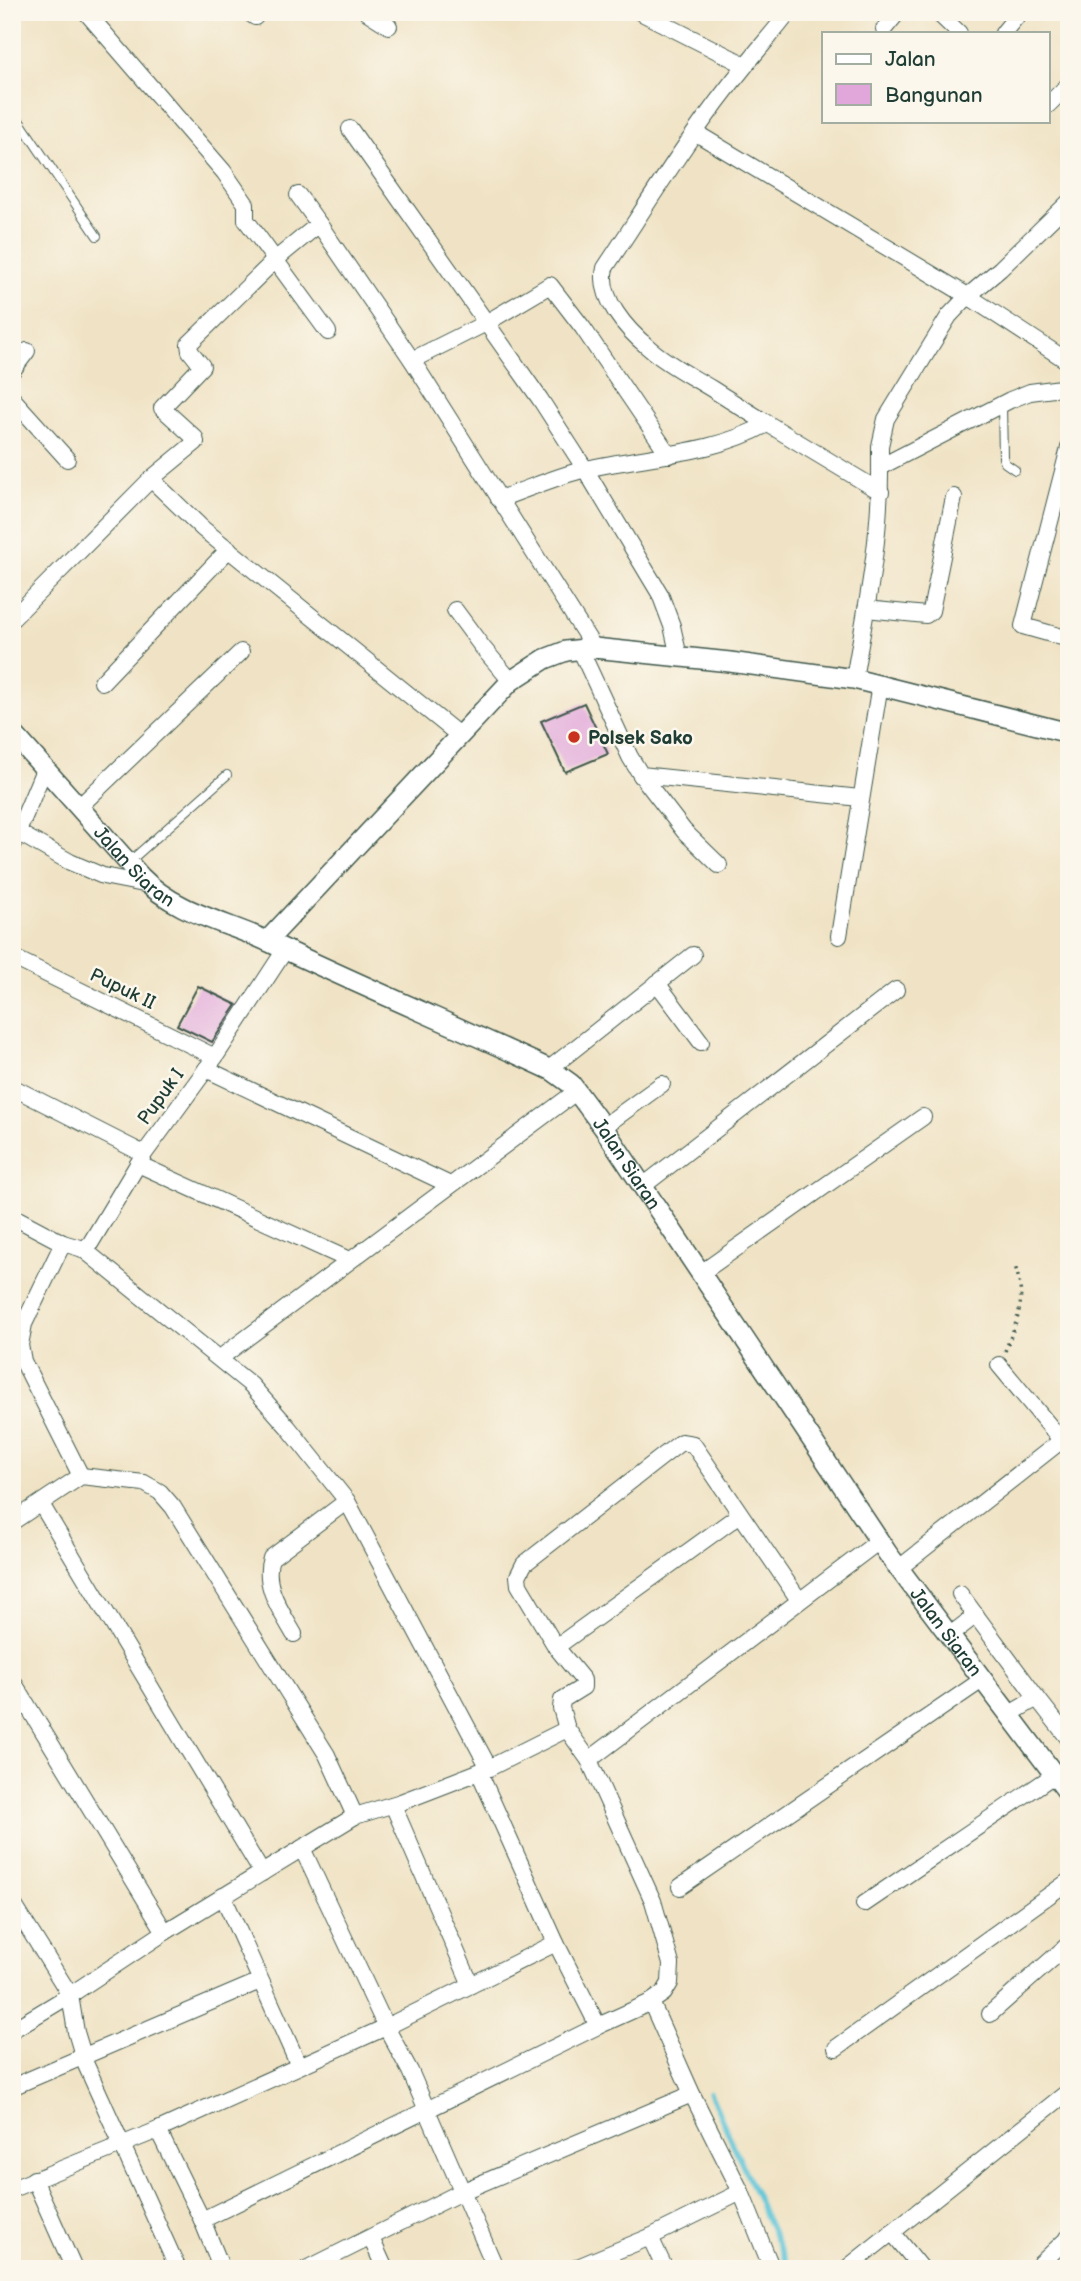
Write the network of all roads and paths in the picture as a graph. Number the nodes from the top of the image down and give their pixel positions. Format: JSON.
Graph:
{"nodes":[{"id":1,"x":86,"y":12,"type":"edge"},
{"id":2,"x":367,"y":12,"type":"edge"},
{"id":3,"x":640,"y":12,"type":"edge"},
{"id":4,"x":789,"y":12,"type":"edge"},
{"id":5,"x":898,"y":12,"type":"edge"},
{"id":6,"x":937,"y":12,"type":"edge"},
{"id":7,"x":1020,"y":12,"type":"edge"},
{"id":8,"x":388,"y":26,"type":"dead end"},
{"id":9,"x":884,"y":29,"type":"dead end"},
{"id":10,"x":959,"y":32,"type":"edge"},
{"id":11,"x":1004,"y":32,"type":"edge"},
{"id":12,"x":745,"y":65,"type":"junction"},
{"id":13,"x":1069,"y":84,"type":"edge"},
{"id":14,"x":1050,"y":103,"type":"edge"},
{"id":15,"x":12,"y":110,"type":"edge"},
{"id":16,"x":350,"y":129,"type":"dead end"},
{"id":17,"x":696,"y":133,"type":"junction"},
{"id":18,"x":298,"y":195,"type":"dead end"},
{"id":19,"x":1069,"y":202,"type":"edge"},
{"id":20,"x":319,"y":224,"type":"junction"},
{"id":21,"x":97,"y":236,"type":"dead end"},
{"id":22,"x":275,"y":260,"type":"junction"},
{"id":23,"x":968,"y":296,"type":"junction"},
{"id":24,"x":486,"y":323,"type":"junction"},
{"id":25,"x":328,"y":332,"type":"dead end"},
{"id":26,"x":27,"y":351,"type":"dead end"},
{"id":27,"x":1067,"y":356,"type":"edge"},
{"id":28,"x":412,"y":359,"type":"junction"},
{"id":29,"x":12,"y":371,"type":"edge"},
{"id":30,"x":1069,"y":387,"type":"edge"},
{"id":31,"x":12,"y":398,"type":"edge"},
{"id":32,"x":1002,"y":404,"type":"junction"},
{"id":33,"x":767,"y":424,"type":"junction"},
{"id":34,"x":1069,"y":448,"type":"edge"},
{"id":35,"x":669,"y":455,"type":"junction"},
{"id":36,"x":67,"y":459,"type":"dead end"},
{"id":37,"x":880,"y":467,"type":"junction"},
{"id":38,"x":585,"y":470,"type":"junction"},
{"id":39,"x":1015,"y":470,"type":"dead end"},
{"id":40,"x":151,"y":479,"type":"junction"},
{"id":41,"x":881,"y":492,"type":"junction"},
{"id":42,"x":954,"y":497,"type":"dead end"},
{"id":43,"x":499,"y":499,"type":"junction"},
{"id":44,"x":229,"y":549,"type":"junction"},
{"id":45,"x":866,"y":609,"type":"junction"},
{"id":46,"x":455,"y":610,"type":"dead end"},
{"id":47,"x":12,"y":619,"type":"edge"},
{"id":48,"x":1069,"y":639,"type":"edge"},
{"id":49,"x":587,"y":648,"type":"junction"},
{"id":50,"x":241,"y":652,"type":"dead end"},
{"id":51,"x":679,"y":657,"type":"junction"},
{"id":52,"x":855,"y":679,"type":"junction"},
{"id":53,"x":511,"y":681,"type":"junction"},
{"id":54,"x":102,"y":682,"type":"dead end"},
{"id":55,"x":880,"y":684,"type":"junction"},
{"id":56,"x":12,"y":732,"type":"edge"},
{"id":57,"x":1069,"y":733,"type":"edge"},
{"id":58,"x":460,"y":736,"type":"junction"},
{"id":59,"x":46,"y":767,"type":"junction"},
{"id":60,"x":227,"y":775,"type":"dead end"},
{"id":61,"x":641,"y":775,"type":"junction"},
{"id":62,"x":860,"y":798,"type":"junction"},
{"id":63,"x":79,"y":807,"type":"junction"},
{"id":64,"x":15,"y":839,"type":"edge"},
{"id":65,"x":129,"y":862,"type":"junction"},
{"id":66,"x":719,"y":865,"type":"dead end"},
{"id":67,"x":149,"y":886,"type":"junction"},
{"id":68,"x":839,"y":936,"type":"dead end"},
{"id":69,"x":267,"y":941,"type":"junction"},
{"id":70,"x":285,"y":950,"type":"junction"},
{"id":71,"x":693,"y":955,"type":"dead end"},
{"id":72,"x":12,"y":957,"type":"edge"},
{"id":73,"x":657,"y":983,"type":"junction"},
{"id":74,"x":896,"y":990,"type":"dead end"},
{"id":75,"x":701,"y":1042,"type":"dead end"},
{"id":76,"x":211,"y":1063,"type":"junction"},
{"id":77,"x":549,"y":1069,"type":"junction"},
{"id":78,"x":662,"y":1084,"type":"dead end"},
{"id":79,"x":12,"y":1087,"type":"edge"},
{"id":80,"x":577,"y":1091,"type":"junction"},
{"id":81,"x":923,"y":1117,"type":"dead end"},
{"id":82,"x":603,"y":1127,"type":"junction"},
{"id":83,"x":141,"y":1159,"type":"junction"},
{"id":84,"x":450,"y":1185,"type":"junction"},
{"id":85,"x":643,"y":1186,"type":"junction"},
{"id":86,"x":12,"y":1216,"type":"edge"},
{"id":87,"x":63,"y":1243,"type":"junction"},
{"id":88,"x":83,"y":1249,"type":"junction"},
{"id":89,"x":349,"y":1260,"type":"junction"},
{"id":90,"x":1015,"y":1266,"type":"dead end"},
{"id":91,"x":702,"y":1273,"type":"junction"},
{"id":92,"x":220,"y":1358,"type":"junction"},
{"id":93,"x":999,"y":1365,"type":"joint"},
{"id":94,"x":1065,"y":1444,"type":"edge"},
{"id":95,"x":82,"y":1476,"type":"junction"},
{"id":96,"x":347,"y":1501,"type":"junction"},
{"id":97,"x":41,"y":1504,"type":"junction"},
{"id":98,"x":739,"y":1515,"type":"junction"},
{"id":99,"x":12,"y":1522,"type":"edge"},
{"id":100,"x":880,"y":1541,"type":"junction"},
{"id":101,"x":898,"y":1569,"type":"junction"},
{"id":102,"x":960,"y":1594,"type":"dead end"},
{"id":103,"x":799,"y":1600,"type":"junction"},
{"id":104,"x":976,"y":1615,"type":"junction"},
{"id":105,"x":294,"y":1634,"type":"dead end"},
{"id":106,"x":948,"y":1636,"type":"junction"},
{"id":107,"x":556,"y":1647,"type":"junction"},
{"id":108,"x":12,"y":1680,"type":"edge"},
{"id":109,"x":982,"y":1680,"type":"junction"},
{"id":110,"x":1037,"y":1698,"type":"junction"},
{"id":111,"x":1008,"y":1715,"type":"junction"},
{"id":112,"x":567,"y":1729,"type":"junction"},
{"id":113,"x":1069,"y":1739,"type":"edge"},
{"id":114,"x":589,"y":1760,"type":"junction"},
{"id":115,"x":484,"y":1770,"type":"junction"},
{"id":116,"x":1054,"y":1775,"type":"junction"},
{"id":117,"x":1069,"y":1794,"type":"edge"},
{"id":118,"x":393,"y":1805,"type":"junction"},
{"id":119,"x":355,"y":1816,"type":"junction"},
{"id":120,"x":302,"y":1848,"type":"junction"},
{"id":121,"x":262,"y":1872,"type":"junction"},
{"id":122,"x":1069,"y":1881,"type":"edge"},
{"id":123,"x":680,"y":1887,"type":"dead end"},
{"id":124,"x":223,"y":1896,"type":"junction"},
{"id":125,"x":12,"y":1902,"type":"edge"},
{"id":126,"x":864,"y":1903,"type":"dead end"},
{"id":127,"x":164,"y":1932,"type":"junction"},
{"id":128,"x":556,"y":1943,"type":"junction"},
{"id":129,"x":1069,"y":1944,"type":"edge"},
{"id":130,"x":260,"y":1981,"type":"junction"},
{"id":131,"x":471,"y":1985,"type":"junction"},
{"id":132,"x":70,"y":1995,"type":"junction"},
{"id":133,"x":651,"y":2002,"type":"junction"},
{"id":134,"x":990,"y":2014,"type":"dead end"},
{"id":135,"x":598,"y":2025,"type":"junction"},
{"id":136,"x":386,"y":2027,"type":"junction"},
{"id":137,"x":12,"y":2030,"type":"edge"},
{"id":138,"x":836,"y":2048,"type":"dead end"},
{"id":139,"x":83,"y":2056,"type":"junction"},
{"id":140,"x":299,"y":2066,"type":"junction"},
{"id":141,"x":12,"y":2087,"type":"edge"},
{"id":142,"x":1069,"y":2091,"type":"edge"},
{"id":143,"x":692,"y":2094,"type":"junction"},
{"id":144,"x":428,"y":2110,"type":"junction"},
{"id":145,"x":158,"y":2130,"type":"junction"},
{"id":146,"x":121,"y":2146,"type":"junction"},
{"id":147,"x":34,"y":2179,"type":"junction"},
{"id":148,"x":12,"y":2189,"type":"edge"},
{"id":149,"x":461,"y":2192,"type":"junction"},
{"id":150,"x":741,"y":2192,"type":"junction"},
{"id":151,"x":202,"y":2220,"type":"junction"},
{"id":152,"x":892,"y":2232,"type":"junction"},
{"id":153,"x":650,"y":2237,"type":"junction"},
{"id":154,"x":1069,"y":2237,"type":"edge"},
{"id":155,"x":371,"y":2238,"type":"junction"},
{"id":156,"x":74,"y":2269,"type":"edge"},
{"id":157,"x":178,"y":2269,"type":"edge"},
{"id":158,"x":222,"y":2269,"type":"edge"},
{"id":159,"x":307,"y":2269,"type":"edge"},
{"id":160,"x":385,"y":2269,"type":"edge"},
{"id":161,"x":496,"y":2269,"type":"edge"},
{"id":162,"x":573,"y":2269,"type":"edge"},
{"id":163,"x":665,"y":2269,"type":"edge"},
{"id":164,"x":772,"y":2269,"type":"edge"},
{"id":165,"x":846,"y":2269,"type":"edge"},
{"id":166,"x":922,"y":2269,"type":"edge"},
{"id":167,"x":1035,"y":2269,"type":"edge"}],
"edges":[{"from":1,"to":22,"type":"street"},
{"from":2,"to":8,"type":"street"},
{"from":3,"to":12,"type":"street"},
{"from":4,"to":12,"type":"street"},
{"from":5,"to":9,"type":"street"},
{"from":6,"to":10,"type":"street"},
{"from":7,"to":11,"type":"street"},
{"from":12,"to":17,"type":"street"},
{"from":13,"to":14,"type":"street"},
{"from":15,"to":21,"type":"lane"},
{"from":16,"to":24,"type":"street"},
{"from":17,"to":23,"type":"street"},
{"from":17,"to":33,"type":"street"},
{"from":18,"to":20,"type":"street"},
{"from":19,"to":23,"type":"street"},
{"from":20,"to":22,"type":"street"},
{"from":20,"to":28,"type":"street"},
{"from":22,"to":25,"type":"street"},
{"from":22,"to":40,"type":"street"},
{"from":23,"to":27,"type":"street"},
{"from":23,"to":37,"type":"street"},
{"from":24,"to":28,"type":"street"},
{"from":24,"to":35,"type":"street"},
{"from":24,"to":38,"type":"street"},
{"from":26,"to":29,"type":"street"},
{"from":28,"to":43,"type":"street"},
{"from":30,"to":32,"type":"street"},
{"from":31,"to":36,"type":"street"},
{"from":32,"to":37,"type":"street"},
{"from":32,"to":39,"type":"lane"},
{"from":33,"to":35,"type":"street"},
{"from":33,"to":41,"type":"street"},
{"from":34,"to":48,"type":"street"},
{"from":35,"to":38,"type":"street"},
{"from":37,"to":41,"type":"street"},
{"from":38,"to":43,"type":"street"},
{"from":38,"to":51,"type":"street"},
{"from":40,"to":44,"type":"street"},
{"from":40,"to":47,"type":"street"},
{"from":41,"to":45,"type":"street"},
{"from":42,"to":45,"type":"street"},
{"from":43,"to":49,"type":"street"},
{"from":44,"to":54,"type":"street"},
{"from":44,"to":58,"type":"street"},
{"from":45,"to":52,"type":"street"},
{"from":46,"to":53,"type":"street"},
{"from":49,"to":51,"type":"street"},
{"from":49,"to":53,"type":"street"},
{"from":49,"to":61,"type":"street"},
{"from":50,"to":63,"type":"street"},
{"from":51,"to":52,"type":"street"},
{"from":52,"to":55,"type":"street"},
{"from":53,"to":58,"type":"street"},
{"from":55,"to":57,"type":"street"},
{"from":55,"to":62,"type":"street"},
{"from":56,"to":59,"type":"street","name":"Jalan Siaran"},
{"from":58,"to":69,"type":"street"},
{"from":59,"to":63,"type":"street","name":"Jalan Siaran"},
{"from":59,"to":64,"type":"street"},
{"from":60,"to":65,"type":"lane"},
{"from":61,"to":62,"type":"street"},
{"from":61,"to":66,"type":"street"},
{"from":62,"to":68,"type":"street"},
{"from":63,"to":65,"type":"street","name":"Jalan Siaran"},
{"from":64,"to":67,"type":"street"},
{"from":65,"to":67,"type":"street","name":"Jalan Siaran"},
{"from":67,"to":69,"type":"street","name":"Jalan Siaran"},
{"from":69,"to":70,"type":"street","name":"Jalan Siaran"},
{"from":70,"to":76,"type":"street","name":"Pupuk I"},
{"from":70,"to":77,"type":"street","name":"Jalan Siaran"},
{"from":71,"to":73,"type":"street"},
{"from":72,"to":76,"type":"street","name":"Pupuk II"},
{"from":73,"to":75,"type":"street"},
{"from":73,"to":77,"type":"street"},
{"from":74,"to":85,"type":"street"},
{"from":76,"to":83,"type":"street","name":"Pupuk I"},
{"from":76,"to":84,"type":"street","name":"Pupuk II"},
{"from":77,"to":80,"type":"street","name":"Jalan Siaran"},
{"from":78,"to":82,"type":"street"},
{"from":79,"to":83,"type":"street"},
{"from":80,"to":82,"type":"street","name":"Jalan Siaran"},
{"from":80,"to":84,"type":"street"},
{"from":81,"to":91,"type":"street"},
{"from":82,"to":85,"type":"street","name":"Jalan Siaran"},
{"from":83,"to":88,"type":"street","name":"Pupuk I"},
{"from":83,"to":89,"type":"street"},
{"from":84,"to":89,"type":"street"},
{"from":85,"to":91,"type":"street","name":"Jalan Siaran"},
{"from":86,"to":87,"type":"street"},
{"from":87,"to":88,"type":"street"},
{"from":87,"to":95,"type":"street"},
{"from":88,"to":92,"type":"street"},
{"from":89,"to":92,"type":"street"},
{"from":90,"to":93,"type":"path"},
{"from":91,"to":100,"type":"street","name":"Jalan Siaran"},
{"from":92,"to":96,"type":"street"},
{"from":93,"to":94,"type":"street"},
{"from":94,"to":101,"type":"street"},
{"from":95,"to":97,"type":"street"},
{"from":95,"to":119,"type":"street"},
{"from":96,"to":105,"type":"street"},
{"from":96,"to":115,"type":"street"},
{"from":97,"to":99,"type":"street"},
{"from":97,"to":121,"type":"street"},
{"from":98,"to":103,"type":"street"},
{"from":98,"to":107,"type":"street"},
{"from":98,"to":107,"type":"street"},
{"from":100,"to":101,"type":"street","name":"Jalan Siaran"},
{"from":100,"to":103,"type":"street"},
{"from":101,"to":106,"type":"street","name":"Jalan Siaran"},
{"from":102,"to":104,"type":"street"},
{"from":103,"to":114,"type":"street"},
{"from":104,"to":106,"type":"street"},
{"from":104,"to":110,"type":"street"},
{"from":106,"to":109,"type":"street","name":"Jalan Siaran"},
{"from":107,"to":112,"type":"street"},
{"from":108,"to":127,"type":"street"},
{"from":109,"to":111,"type":"street","name":"Jalan Siaran"},
{"from":109,"to":123,"type":"street"},
{"from":110,"to":111,"type":"street"},
{"from":110,"to":113,"type":"street"},
{"from":111,"to":116,"type":"street","name":"Jalan Siaran"},
{"from":112,"to":114,"type":"street"},
{"from":112,"to":115,"type":"street"},
{"from":114,"to":133,"type":"street"},
{"from":115,"to":118,"type":"street"},
{"from":115,"to":128,"type":"street"},
{"from":116,"to":117,"type":"street","name":"Jalan Siaran"},
{"from":116,"to":126,"type":"street"},
{"from":118,"to":119,"type":"street"},
{"from":118,"to":131,"type":"street"},
{"from":119,"to":120,"type":"street"},
{"from":120,"to":121,"type":"street"},
{"from":120,"to":136,"type":"street"},
{"from":121,"to":124,"type":"street"},
{"from":122,"to":138,"type":"street"},
{"from":124,"to":127,"type":"street"},
{"from":124,"to":130,"type":"street"},
{"from":125,"to":132,"type":"street"},
{"from":127,"to":132,"type":"street"},
{"from":128,"to":131,"type":"street"},
{"from":128,"to":135,"type":"street"},
{"from":129,"to":134,"type":"street"},
{"from":130,"to":139,"type":"street"},
{"from":130,"to":140,"type":"street"},
{"from":131,"to":136,"type":"street"},
{"from":132,"to":137,"type":"street"},
{"from":132,"to":139,"type":"street"},
{"from":133,"to":135,"type":"street"},
{"from":133,"to":143,"type":"street"},
{"from":135,"to":144,"type":"street"},
{"from":136,"to":140,"type":"street"},
{"from":136,"to":144,"type":"street"},
{"from":139,"to":141,"type":"street"},
{"from":139,"to":146,"type":"street"},
{"from":140,"to":145,"type":"street"},
{"from":142,"to":152,"type":"street"},
{"from":143,"to":149,"type":"street"},
{"from":143,"to":150,"type":"street"},
{"from":144,"to":149,"type":"street"},
{"from":144,"to":151,"type":"street"},
{"from":145,"to":146,"type":"street"},
{"from":145,"to":151,"type":"street"},
{"from":146,"to":147,"type":"street"},
{"from":146,"to":157,"type":"street"},
{"from":147,"to":148,"type":"street"},
{"from":147,"to":156,"type":"street"},
{"from":149,"to":155,"type":"street"},
{"from":149,"to":161,"type":"street"},
{"from":150,"to":153,"type":"street"},
{"from":150,"to":164,"type":"street"},
{"from":151,"to":158,"type":"street"},
{"from":152,"to":165,"type":"street"},
{"from":152,"to":166,"type":"street"},
{"from":153,"to":162,"type":"street"},
{"from":153,"to":163,"type":"street"},
{"from":154,"to":167,"type":"street"},
{"from":155,"to":159,"type":"street"},
{"from":155,"to":160,"type":"street"}]}
